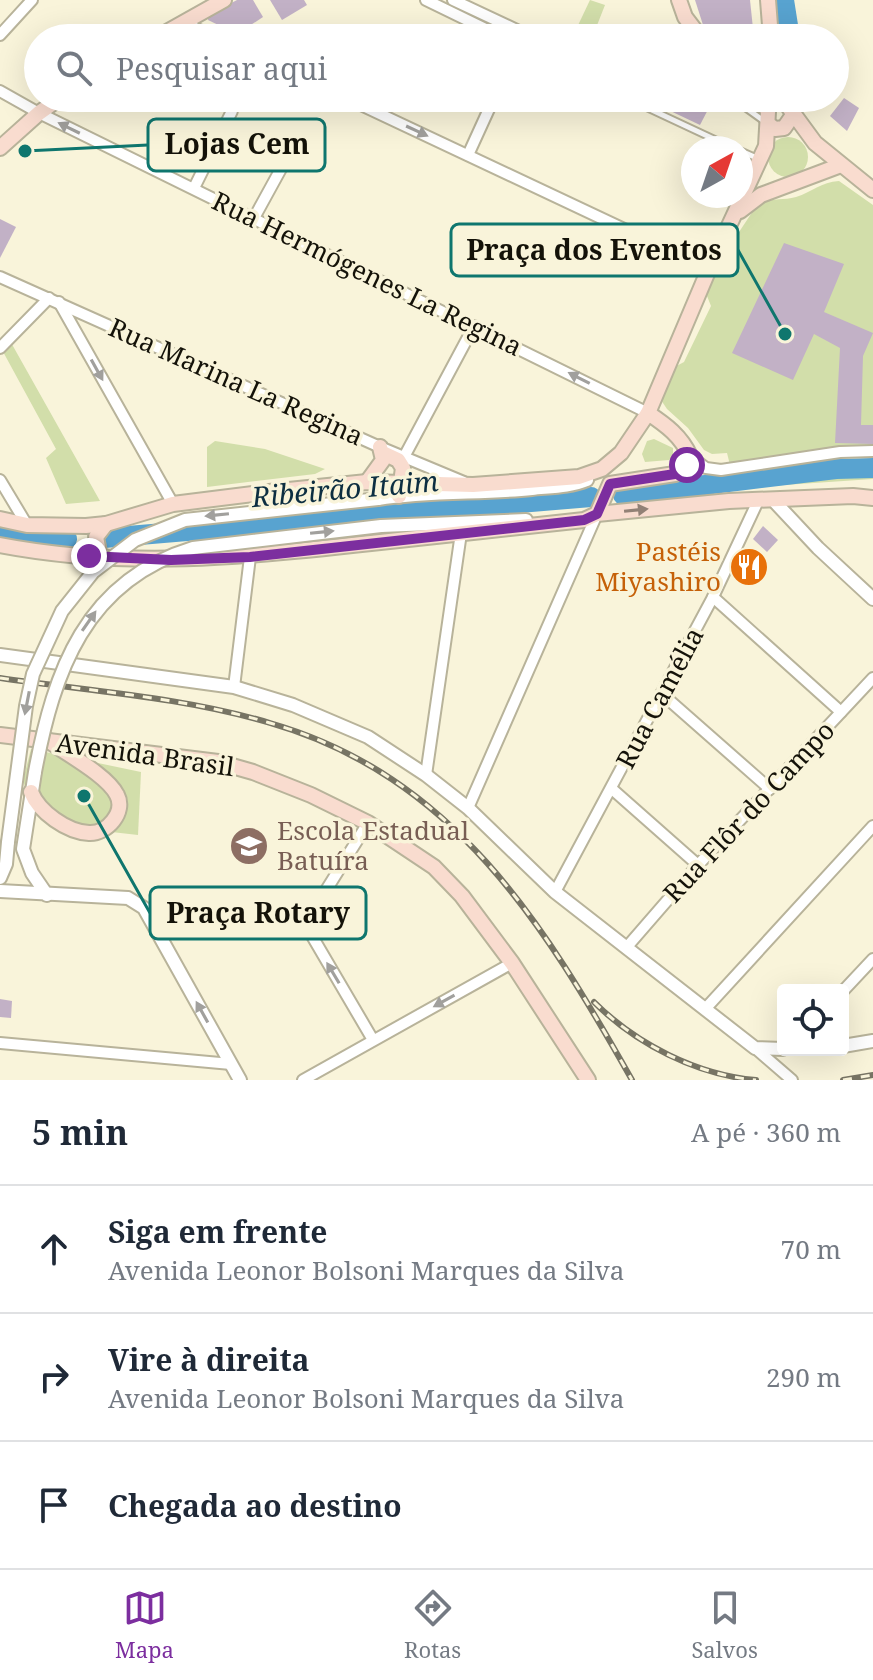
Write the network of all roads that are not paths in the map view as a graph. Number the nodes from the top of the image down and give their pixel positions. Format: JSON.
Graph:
{"nodes":[{"id":1,"x":32,"y":0,"type":"edge"},
{"id":2,"x":224,"y":0,"type":"edge"},
{"id":3,"x":426,"y":0,"type":"edge"},
{"id":4,"x":453,"y":0,"type":"edge"},
{"id":5,"x":679,"y":0,"type":"edge"},
{"id":6,"x":768,"y":0,"type":"edge"},
{"id":7,"x":184,"y":23,"type":"edge"},
{"id":8,"x":475,"y":24,"type":"edge"},
{"id":9,"x":504,"y":24,"type":"edge"},
{"id":10,"x":690,"y":24,"type":"edge"},
{"id":11,"x":770,"y":24,"type":"edge"},
{"id":12,"x":0,"y":35,"type":"edge"},
{"id":13,"x":0,"y":91,"type":"edge"},
{"id":14,"x":24,"y":105,"type":"edge"},
{"id":15,"x":232,"y":112,"type":"edge"},
{"id":16,"x":376,"y":112,"type":"edge"},
{"id":17,"x":488,"y":112,"type":"edge"},
{"id":18,"x":656,"y":112,"type":"edge"},
{"id":19,"x":751,"y":112,"type":"edge"},
{"id":20,"x":768,"y":112,"type":"edge"},
{"id":21,"x":791,"y":112,"type":"edge"},
{"id":22,"x":39,"y":113,"type":"joint"},
{"id":23,"x":796,"y":120,"type":"junction"},
{"id":24,"x":768,"y":124,"type":"junction"},
{"id":25,"x":707,"y":136,"type":"edge"},
{"id":26,"x":294,"y":145,"type":"dead end"},
{"id":27,"x":0,"y":148,"type":"edge"},
{"id":28,"x":753,"y":152,"type":"edge"},
{"id":29,"x":763,"y":152,"type":"junction"},
{"id":30,"x":468,"y":155,"type":"junction"},
{"id":31,"x":841,"y":165,"type":"junction"},
{"id":32,"x":194,"y":188,"type":"junction"},
{"id":33,"x":873,"y":190,"type":"edge"},
{"id":34,"x":254,"y":218,"type":"junction"},
{"id":35,"x":733,"y":219,"type":"junction"},
{"id":36,"x":709,"y":269,"type":"junction"},
{"id":37,"x":0,"y":277,"type":"edge"},
{"id":38,"x":54,"y":300,"type":"junction"},
{"id":39,"x":474,"y":326,"type":"junction"},
{"id":40,"x":0,"y":348,"type":"edge"},
{"id":41,"x":648,"y":413,"type":"junction"},
{"id":42,"x":382,"y":450,"type":"junction"},
{"id":43,"x":873,"y":451,"type":"edge"},
{"id":44,"x":690,"y":456,"type":"junction"},
{"id":45,"x":404,"y":457,"type":"junction"},
{"id":46,"x":602,"y":469,"type":"junction"},
{"id":47,"x":0,"y":480,"type":"edge"},
{"id":48,"x":367,"y":482,"type":"junction"},
{"id":49,"x":459,"y":488,"type":"junction"},
{"id":50,"x":401,"y":489,"type":"junction"},
{"id":51,"x":873,"y":498,"type":"edge"},
{"id":52,"x":758,"y":501,"type":"junction"},
{"id":53,"x":774,"y":501,"type":"junction"},
{"id":54,"x":173,"y":504,"type":"junction"},
{"id":55,"x":600,"y":508,"type":"junction"},
{"id":56,"x":0,"y":519,"type":"edge"},
{"id":57,"x":106,"y":524,"type":"junction"},
{"id":58,"x":27,"y":525,"type":"junction"},
{"id":59,"x":70,"y":527,"type":"junction"},
{"id":60,"x":461,"y":533,"type":"junction"},
{"id":61,"x":0,"y":545,"type":"edge"},
{"id":62,"x":75,"y":555,"type":"junction"},
{"id":63,"x":100,"y":557,"type":"junction"},
{"id":64,"x":250,"y":557,"type":"junction"},
{"id":65,"x":713,"y":597,"type":"junction"},
{"id":66,"x":873,"y":599,"type":"edge"},
{"id":67,"x":0,"y":655,"type":"edge"},
{"id":68,"x":873,"y":678,"type":"edge"},
{"id":69,"x":234,"y":687,"type":"junction"},
{"id":70,"x":662,"y":694,"type":"junction"},
{"id":71,"x":841,"y":712,"type":"junction"},
{"id":72,"x":0,"y":735,"type":"edge"},
{"id":73,"x":49,"y":741,"type":"junction"},
{"id":74,"x":426,"y":775,"type":"junction"},
{"id":75,"x":612,"y":789,"type":"junction"},
{"id":76,"x":770,"y":789,"type":"junction"},
{"id":77,"x":31,"y":792,"type":"junction"},
{"id":78,"x":468,"y":808,"type":"junction"},
{"id":79,"x":368,"y":823,"type":"junction"},
{"id":80,"x":873,"y":826,"type":"edge"},
{"id":81,"x":698,"y":865,"type":"junction"},
{"id":82,"x":0,"y":878,"type":"edge"},
{"id":83,"x":0,"y":891,"type":"edge"},
{"id":84,"x":555,"y":892,"type":"junction"},
{"id":85,"x":47,"y":895,"type":"junction"},
{"id":86,"x":626,"y":948,"type":"junction"},
{"id":87,"x":873,"y":959,"type":"edge"},
{"id":88,"x":512,"y":963,"type":"junction"},
{"id":89,"x":849,"y":985,"type":"edge"},
{"id":90,"x":706,"y":1008,"type":"junction"},
{"id":91,"x":373,"y":1040,"type":"junction"},
{"id":92,"x":873,"y":1041,"type":"edge"},
{"id":93,"x":0,"y":1043,"type":"edge"},
{"id":94,"x":849,"y":1045,"type":"edge"},
{"id":95,"x":755,"y":1048,"type":"junction"},
{"id":96,"x":777,"y":1049,"type":"edge"},
{"id":97,"x":231,"y":1064,"type":"junction"},
{"id":98,"x":240,"y":1080,"type":"edge"},
{"id":99,"x":303,"y":1080,"type":"edge"},
{"id":100,"x":588,"y":1080,"type":"edge"},
{"id":101,"x":792,"y":1080,"type":"edge"}],
"edges":[{"from":1,"to":12,"type":"street"},
{"from":2,"to":7,"type":"main road"},
{"from":3,"to":8,"type":"street"},
{"from":4,"to":9,"type":"street"},
{"from":5,"to":10,"type":"main road"},
{"from":6,"to":11,"type":"main road"},
{"from":13,"to":14,"type":"street","name":"Rua Hermógenes La Regina"},
{"from":15,"to":32,"type":"street"},
{"from":16,"to":30,"type":"street","one_way":true},
{"from":17,"to":30,"type":"street"},
{"from":18,"to":25,"type":"lane"},
{"from":19,"to":24,"type":"lane"},
{"from":20,"to":24,"type":"main road"},
{"from":21,"to":23,"type":"main road"},
{"from":22,"to":27,"type":"main road"},
{"from":32,"to":22,"type":"street","name":"Rua Hermógenes La Regina","one_way":true},
{"from":23,"to":24,"type":"main road"},
{"from":23,"to":31,"type":"main road"},
{"from":24,"to":29,"type":"main road"},
{"from":26,"to":34,"type":"street"},
{"from":28,"to":29,"type":"lane"},
{"from":29,"to":35,"type":"main road"},
{"from":30,"to":36,"type":"street"},
{"from":31,"to":33,"type":"main road"},
{"from":31,"to":35,"type":"main road"},
{"from":32,"to":34,"type":"street","name":"Rua Hermógenes La Regina"},
{"from":34,"to":39,"type":"street","name":"Rua Hermógenes La Regina"},
{"from":35,"to":36,"type":"main road"},
{"from":36,"to":41,"type":"main road"},
{"from":37,"to":38,"type":"street","name":"Rua Marina La Regina"},
{"from":38,"to":40,"type":"street"},
{"from":38,"to":42,"type":"street","name":"Rua Marina La Regina"},
{"from":38,"to":54,"type":"street","one_way":true},
{"from":41,"to":39,"type":"street","name":"Rua Hermógenes La Regina","one_way":true},
{"from":39,"to":45,"type":"street"},
{"from":41,"to":44,"type":"main road"},
{"from":41,"to":46,"type":"main road"},
{"from":42,"to":45,"type":"street","name":"Rua Marina La Regina"},
{"from":42,"to":48,"type":"main road"},
{"from":42,"to":50,"type":"main road"},
{"from":43,"to":44,"type":"street"},
{"from":44,"to":55,"type":"main road"},
{"from":45,"to":49,"type":"street","name":"Rua Marina La Regina"},
{"from":46,"to":49,"type":"main road"},
{"from":46,"to":49,"type":"street"},
{"from":47,"to":58,"type":"street"},
{"from":48,"to":50,"type":"main road"},
{"from":48,"to":54,"type":"main road"},
{"from":49,"to":50,"type":"main road"},
{"from":50,"to":82,"type":"street","one_way":true,"bridge":true},
{"from":51,"to":53,"type":"main road"},
{"from":52,"to":53,"type":"main road"},
{"from":55,"to":52,"type":"main road","one_way":true},
{"from":52,"to":65,"type":"street","name":"Rua Camélia"},
{"from":53,"to":66,"type":"street"},
{"from":54,"to":57,"type":"main road"},
{"from":55,"to":60,"type":"main road"},
{"from":77,"to":55,"type":"street","one_way":true,"bridge":true},
{"from":55,"to":78,"type":"street"},
{"from":56,"to":58,"type":"main road"},
{"from":57,"to":59,"type":"main road"},
{"from":57,"to":63,"type":"main road"},
{"from":58,"to":59,"type":"main road"},
{"from":59,"to":62,"type":"main road"},
{"from":60,"to":64,"type":"main road"},
{"from":60,"to":74,"type":"street"},
{"from":61,"to":62,"type":"main road"},
{"from":62,"to":63,"type":"main road"},
{"from":63,"to":64,"type":"main road"},
{"from":64,"to":69,"type":"street"},
{"from":65,"to":70,"type":"street","name":"Rua Camélia"},
{"from":65,"to":71,"type":"street"},
{"from":67,"to":69,"type":"street"},
{"from":68,"to":71,"type":"street","name":"Rua Flôr do Campo"},
{"from":69,"to":74,"type":"street"},
{"from":70,"to":75,"type":"street","name":"Rua Camélia"},
{"from":70,"to":76,"type":"street"},
{"from":71,"to":76,"type":"street","name":"Rua Flôr do Campo"},
{"from":72,"to":73,"type":"main road","name":"Avenida Brasil"},
{"from":73,"to":77,"type":"main road"},
{"from":73,"to":79,"type":"main road","name":"Avenida Brasil"},
{"from":74,"to":78,"type":"street"},
{"from":75,"to":81,"type":"street"},
{"from":75,"to":84,"type":"street","name":"Rua Camélia"},
{"from":76,"to":81,"type":"street","name":"Rua Flôr do Campo"},
{"from":77,"to":85,"type":"street"},
{"from":78,"to":84,"type":"street"},
{"from":79,"to":88,"type":"main road","name":"Avenida Brasil"},
{"from":91,"to":79,"type":"street","one_way":true},
{"from":80,"to":90,"type":"street"},
{"from":81,"to":86,"type":"street","name":"Rua Flôr do Campo"},
{"from":83,"to":85,"type":"street"},
{"from":84,"to":86,"type":"street"},
{"from":97,"to":85,"type":"street","one_way":true},
{"from":86,"to":90,"type":"street"},
{"from":87,"to":89,"type":"street"},
{"from":88,"to":91,"type":"street","one_way":true},
{"from":88,"to":100,"type":"main road","name":"Avenida Brasil"},
{"from":90,"to":95,"type":"street"},
{"from":91,"to":99,"type":"street"},
{"from":92,"to":94,"type":"street"},
{"from":93,"to":97,"type":"street"},
{"from":95,"to":96,"type":"street"},
{"from":95,"to":101,"type":"street"},
{"from":97,"to":98,"type":"street"}]}
